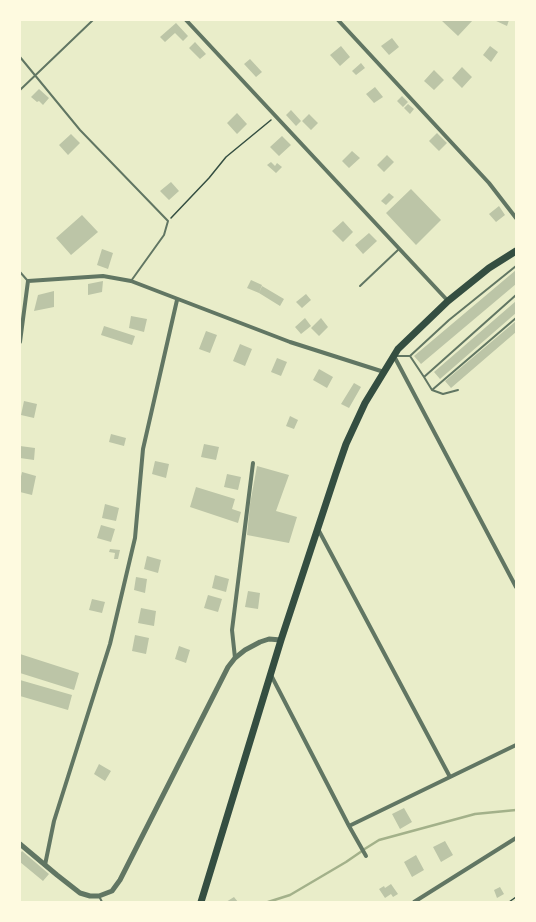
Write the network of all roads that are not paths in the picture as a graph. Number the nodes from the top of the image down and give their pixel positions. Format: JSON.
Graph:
{"nodes":[{"id":1,"x":93,"y":20,"type":"edge"},
{"id":2,"x":186,"y":20,"type":"edge"},
{"id":3,"x":338,"y":20,"type":"edge"},
{"id":4,"x":20,"y":57,"type":"edge"},
{"id":5,"x":36,"y":74,"type":"junction"},
{"id":6,"x":20,"y":90,"type":"edge"},
{"id":7,"x":516,"y":218,"type":"edge"},
{"id":8,"x":399,"y":249,"type":"junction"},
{"id":9,"x":516,"y":251,"type":"edge"},
{"id":10,"x":516,"y":266,"type":"edge"},
{"id":11,"x":20,"y":272,"type":"edge"},
{"id":12,"x":28,"y":281,"type":"junction"},
{"id":13,"x":131,"y":281,"type":"junction"},
{"id":14,"x":360,"y":286,"type":"dead end"},
{"id":15,"x":516,"y":295,"type":"edge"},
{"id":16,"x":177,"y":300,"type":"junction"},
{"id":17,"x":448,"y":301,"type":"junction"},
{"id":18,"x":516,"y":318,"type":"edge"},
{"id":19,"x":20,"y":342,"type":"edge"},
{"id":20,"x":394,"y":356,"type":"junction"},
{"id":21,"x":410,"y":356,"type":"junction"},
{"id":22,"x":384,"y":372,"type":"junction"},
{"id":23,"x":424,"y":377,"type":"junction"},
{"id":24,"x":432,"y":390,"type":"junction"},
{"id":25,"x":458,"y":390,"type":"dead end"},
{"id":26,"x":253,"y":464,"type":"dead end"},
{"id":27,"x":318,"y":529,"type":"junction"},
{"id":28,"x":516,"y":587,"type":"edge"},
{"id":29,"x":281,"y":640,"type":"junction"},
{"id":30,"x":235,"y":658,"type":"junction"},
{"id":31,"x":271,"y":675,"type":"junction"},
{"id":32,"x":516,"y":745,"type":"edge"},
{"id":33,"x":450,"y":777,"type":"junction"},
{"id":34,"x":349,"y":826,"type":"junction"},
{"id":35,"x":516,"y":838,"type":"edge"},
{"id":36,"x":20,"y":844,"type":"edge"},
{"id":37,"x":366,"y":856,"type":"dead end"},
{"id":38,"x":45,"y":865,"type":"junction"},
{"id":39,"x":99,"y":896,"type":"junction"},
{"id":40,"x":102,"y":902,"type":"edge"},
{"id":41,"x":201,"y":902,"type":"edge"},
{"id":42,"x":414,"y":902,"type":"edge"}],
"edges":[{"from":1,"to":5,"type":"lane"},
{"from":2,"to":8,"type":"street"},
{"from":3,"to":7,"type":"street"},
{"from":4,"to":5,"type":"lane"},
{"from":5,"to":6,"type":"lane"},
{"from":5,"to":13,"type":"lane"},
{"from":8,"to":14,"type":"lane"},
{"from":8,"to":17,"type":"street"},
{"from":9,"to":17,"type":"main road"},
{"from":10,"to":21,"type":"lane"},
{"from":11,"to":12,"type":"lane"},
{"from":12,"to":13,"type":"street"},
{"from":12,"to":19,"type":"street"},
{"from":13,"to":16,"type":"street"},
{"from":15,"to":23,"type":"lane"},
{"from":16,"to":22,"type":"street"},
{"from":16,"to":38,"type":"street"},
{"from":17,"to":20,"type":"main road"},
{"from":18,"to":24,"type":"lane"},
{"from":20,"to":21,"type":"lane"},
{"from":20,"to":22,"type":"main road"},
{"from":20,"to":28,"type":"street"},
{"from":21,"to":23,"type":"lane"},
{"from":22,"to":27,"type":"main road"},
{"from":23,"to":24,"type":"lane"},
{"from":24,"to":25,"type":"lane"},
{"from":26,"to":30,"type":"street"},
{"from":27,"to":29,"type":"main road"},
{"from":27,"to":33,"type":"street"},
{"from":29,"to":30,"type":"street"},
{"from":29,"to":31,"type":"main road"},
{"from":30,"to":39,"type":"street"},
{"from":31,"to":34,"type":"street"},
{"from":31,"to":41,"type":"main road"},
{"from":32,"to":33,"type":"street"},
{"from":33,"to":34,"type":"street"},
{"from":34,"to":37,"type":"street"},
{"from":35,"to":42,"type":"street"},
{"from":36,"to":38,"type":"street"},
{"from":38,"to":39,"type":"street"},
{"from":39,"to":40,"type":"lane"}]}
